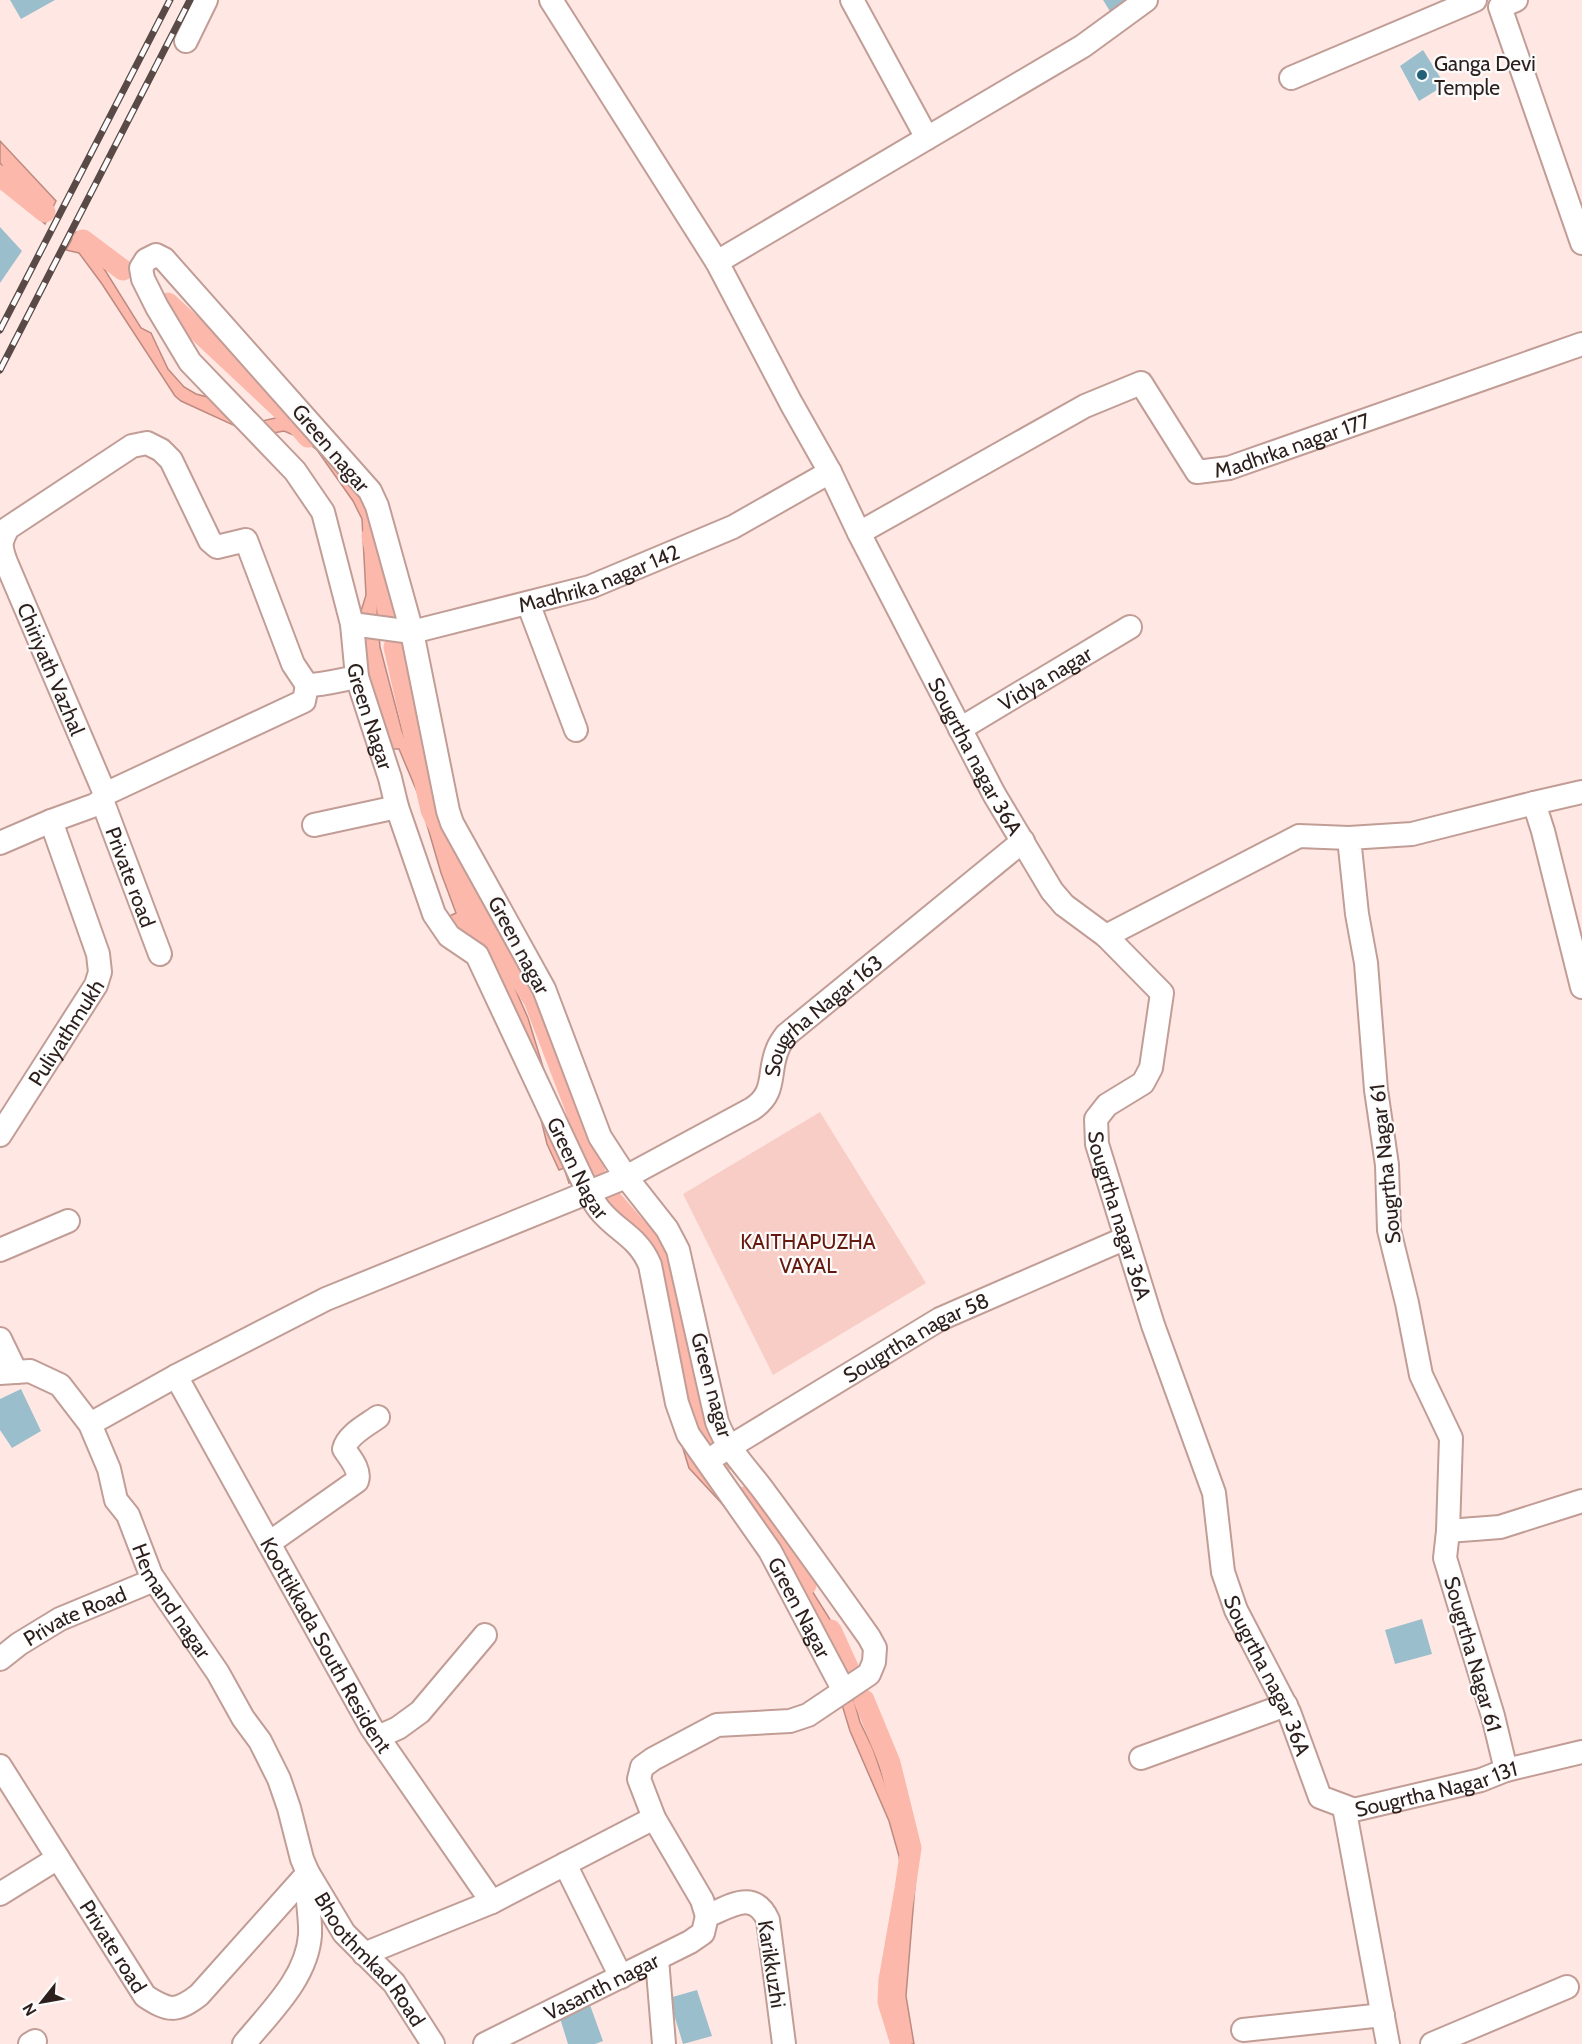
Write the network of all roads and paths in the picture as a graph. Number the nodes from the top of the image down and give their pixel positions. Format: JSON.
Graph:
{"nodes":[{"id":1,"x":206,"y":0,"type":"edge"},
{"id":2,"x":551,"y":0,"type":"edge"},
{"id":3,"x":852,"y":0,"type":"edge"},
{"id":4,"x":1146,"y":0,"type":"edge"},
{"id":5,"x":1475,"y":0,"type":"edge"},
{"id":6,"x":1505,"y":2,"type":"edge"},
{"id":7,"x":186,"y":41,"type":"dead end"},
{"id":8,"x":1291,"y":78,"type":"dead end"},
{"id":9,"x":927,"y":138,"type":"junction"},
{"id":10,"x":1582,"y":243,"type":"edge"},
{"id":11,"x":717,"y":262,"type":"junction"},
{"id":12,"x":1582,"y":344,"type":"edge"},
{"id":13,"x":830,"y":472,"type":"junction"},
{"id":14,"x":859,"y":533,"type":"junction"},
{"id":15,"x":0,"y":537,"type":"edge"},
{"id":16,"x":528,"y":603,"type":"junction"},
{"id":17,"x":352,"y":624,"type":"junction"},
{"id":18,"x":1130,"y":627,"type":"dead end"},
{"id":19,"x":412,"y":632,"type":"junction"},
{"id":20,"x":357,"y":677,"type":"junction"},
{"id":21,"x":306,"y":685,"type":"junction"},
{"id":22,"x":960,"y":729,"type":"junction"},
{"id":23,"x":576,"y":730,"type":"dead end"},
{"id":24,"x":1582,"y":792,"type":"edge"},
{"id":25,"x":103,"y":797,"type":"junction"},
{"id":26,"x":1534,"y":803,"type":"junction"},
{"id":27,"x":397,"y":807,"type":"junction"},
{"id":28,"x":51,"y":821,"type":"junction"},
{"id":29,"x":314,"y":825,"type":"dead end"},
{"id":30,"x":1349,"y":838,"type":"junction"},
{"id":31,"x":1023,"y":841,"type":"junction"},
{"id":32,"x":0,"y":843,"type":"edge"},
{"id":33,"x":1106,"y":936,"type":"junction"},
{"id":34,"x":160,"y":954,"type":"dead end"},
{"id":35,"x":1582,"y":987,"type":"edge"},
{"id":36,"x":0,"y":1135,"type":"edge"},
{"id":37,"x":626,"y":1177,"type":"junction"},
{"id":38,"x":589,"y":1192,"type":"junction"},
{"id":39,"x":68,"y":1221,"type":"dead end"},
{"id":40,"x":1126,"y":1238,"type":"junction"},
{"id":41,"x":0,"y":1250,"type":"edge"},
{"id":42,"x":0,"y":1339,"type":"edge"},
{"id":43,"x":8,"y":1373,"type":"edge"},
{"id":44,"x":176,"y":1376,"type":"junction"},
{"id":45,"x":378,"y":1417,"type":"dead end"},
{"id":46,"x":90,"y":1424,"type":"junction"},
{"id":47,"x":722,"y":1452,"type":"junction"},
{"id":48,"x":1582,"y":1501,"type":"edge"},
{"id":49,"x":1448,"y":1531,"type":"junction"},
{"id":50,"x":269,"y":1543,"type":"junction"},
{"id":51,"x":154,"y":1580,"type":"junction"},
{"id":52,"x":485,"y":1635,"type":"dead end"},
{"id":53,"x":0,"y":1659,"type":"edge"},
{"id":54,"x":844,"y":1690,"type":"junction"},
{"id":55,"x":1286,"y":1706,"type":"junction"},
{"id":56,"x":378,"y":1737,"type":"junction"},
{"id":57,"x":1582,"y":1752,"type":"edge"},
{"id":58,"x":1141,"y":1758,"type":"dead end"},
{"id":59,"x":0,"y":1766,"type":"edge"},
{"id":60,"x":1506,"y":1770,"type":"junction"},
{"id":61,"x":1346,"y":1812,"type":"junction"},
{"id":62,"x":654,"y":1818,"type":"junction"},
{"id":63,"x":58,"y":1858,"type":"junction"},
{"id":64,"x":565,"y":1864,"type":"junction"},
{"id":65,"x":308,"y":1873,"type":"junction"},
{"id":66,"x":0,"y":1894,"type":"edge"},
{"id":67,"x":492,"y":1902,"type":"junction"},
{"id":68,"x":707,"y":1916,"type":"junction"},
{"id":69,"x":364,"y":1954,"type":"junction"},
{"id":70,"x":657,"y":1959,"type":"junction"},
{"id":71,"x":621,"y":1977,"type":"junction"},
{"id":72,"x":1568,"y":1987,"type":"dead end"},
{"id":73,"x":1383,"y":2015,"type":"junction"},
{"id":74,"x":1243,"y":2030,"type":"dead end"},
{"id":75,"x":244,"y":2044,"type":"edge"},
{"id":76,"x":433,"y":2044,"type":"edge"},
{"id":77,"x":485,"y":2044,"type":"edge"},
{"id":78,"x":664,"y":2044,"type":"edge"},
{"id":79,"x":784,"y":2044,"type":"edge"},
{"id":80,"x":1388,"y":2044,"type":"edge"},
{"id":81,"x":1432,"y":2044,"type":"edge"}],
"edges":[{"from":1,"to":7,"type":"street"},
{"from":2,"to":11,"type":"street","name":"Sougrtha nagar 36A"},
{"from":3,"to":9,"type":"street"},
{"from":4,"to":9,"type":"street"},
{"from":5,"to":8,"type":"street"},
{"from":6,"to":10,"type":"street"},
{"from":9,"to":11,"type":"street"},
{"from":11,"to":13,"type":"street","name":"Sougrtha nagar 36A"},
{"from":12,"to":14,"type":"street","name":"Madhrka nagar 177"},
{"from":13,"to":14,"type":"street","name":"Sougrtha nagar 36A"},
{"from":13,"to":16,"type":"street","name":"Madhrika nagar 142"},
{"from":14,"to":22,"type":"street","name":"Sougrtha nagar 36A"},
{"from":15,"to":21,"type":"street","name":"Chiriyath Vazhal"},
{"from":15,"to":25,"type":"street","name":"Chiriyath Vazhal"},
{"from":16,"to":19,"type":"street","name":"Madhrika nagar 142"},
{"from":16,"to":23,"type":"street"},
{"from":17,"to":19,"type":"street","name":"Madhrika nagar 142"},
{"from":17,"to":19,"type":"street","name":"Green nagar"},
{"from":17,"to":20,"type":"street","name":"Green Nagar"},
{"from":18,"to":22,"type":"street","name":"Vidya nagar"},
{"from":19,"to":37,"type":"street","name":"Green nagar"},
{"from":20,"to":21,"type":"street"},
{"from":20,"to":27,"type":"street","name":"Green Nagar"},
{"from":21,"to":25,"type":"street"},
{"from":22,"to":31,"type":"street","name":"Sougrtha nagar 36A"},
{"from":24,"to":26,"type":"street"},
{"from":25,"to":28,"type":"street"},
{"from":25,"to":34,"type":"street","name":"Private road"},
{"from":26,"to":30,"type":"street"},
{"from":26,"to":35,"type":"street"},
{"from":27,"to":29,"type":"street"},
{"from":27,"to":38,"type":"street","name":"Green Nagar"},
{"from":28,"to":32,"type":"street"},
{"from":28,"to":36,"type":"street","name":"Puliyathmukh"},
{"from":30,"to":33,"type":"street"},
{"from":30,"to":49,"type":"street","name":"Sougrtha Nagar 61"},
{"from":31,"to":33,"type":"street","name":"Sougrtha nagar 36A"},
{"from":31,"to":37,"type":"street","name":"Sougrha Nagar 163"},
{"from":33,"to":40,"type":"street","name":"Sougrtha nagar 36A"},
{"from":37,"to":38,"type":"street","name":"Sougrha Nagar 163"},
{"from":37,"to":47,"type":"street","name":"Green nagar"},
{"from":38,"to":44,"type":"street","name":"Sougrha Nagar 163"},
{"from":38,"to":54,"type":"street","name":"Green Nagar"},
{"from":39,"to":41,"type":"street"},
{"from":40,"to":47,"type":"street","name":"Sougrtha nagar 58"},
{"from":40,"to":55,"type":"street","name":"Sougrtha nagar 36A"},
{"from":42,"to":43,"type":"street"},
{"from":43,"to":46,"type":"street","name":"Hemand nagar"},
{"from":44,"to":46,"type":"street","name":"Sougrha Nagar 163"},
{"from":44,"to":50,"type":"street","name":"Koottikkada South Resident"},
{"from":45,"to":50,"type":"street"},
{"from":46,"to":51,"type":"street","name":"Hemand nagar"},
{"from":47,"to":54,"type":"street","name":"Green nagar"},
{"from":48,"to":49,"type":"street"},
{"from":49,"to":60,"type":"street","name":"Sougrtha Nagar 61"},
{"from":50,"to":56,"type":"street","name":"Koottikkada South Resident"},
{"from":51,"to":53,"type":"street","name":"Private Road"},
{"from":51,"to":65,"type":"street","name":"Hemand nagar"},
{"from":52,"to":56,"type":"street"},
{"from":54,"to":62,"type":"street","name":"Green nagar"},
{"from":55,"to":58,"type":"street"},
{"from":55,"to":61,"type":"street","name":"Sougrtha nagar 36A"},
{"from":56,"to":67,"type":"street","name":"Koottikkada South Resident"},
{"from":57,"to":60,"type":"street","name":"Sougrtha Nagar 131"},
{"from":59,"to":63,"type":"street","name":"Private road"},
{"from":60,"to":61,"type":"street","name":"Sougrtha Nagar 131"},
{"from":61,"to":73,"type":"street","name":"Sougrtha Nagar 131"},
{"from":62,"to":64,"type":"street"},
{"from":62,"to":68,"type":"street","name":"Green nagar"},
{"from":63,"to":65,"type":"street","name":"Private road"},
{"from":63,"to":66,"type":"street"},
{"from":64,"to":67,"type":"street"},
{"from":64,"to":71,"type":"street"},
{"from":65,"to":69,"type":"street","name":"Bhoothmkad Road"},
{"from":65,"to":75,"type":"street"},
{"from":67,"to":69,"type":"street"},
{"from":68,"to":70,"type":"street","name":"Vasanth nagar"},
{"from":68,"to":79,"type":"street","name":"Karikkuzhi"},
{"from":69,"to":76,"type":"street","name":"Bhoothmkad Road"},
{"from":70,"to":71,"type":"street","name":"Vasanth nagar"},
{"from":70,"to":78,"type":"street"},
{"from":71,"to":77,"type":"street","name":"Vasanth nagar"},
{"from":72,"to":81,"type":"street"},
{"from":73,"to":74,"type":"street"},
{"from":73,"to":80,"type":"street","name":"Sougrtha Nagar 131"}]}
